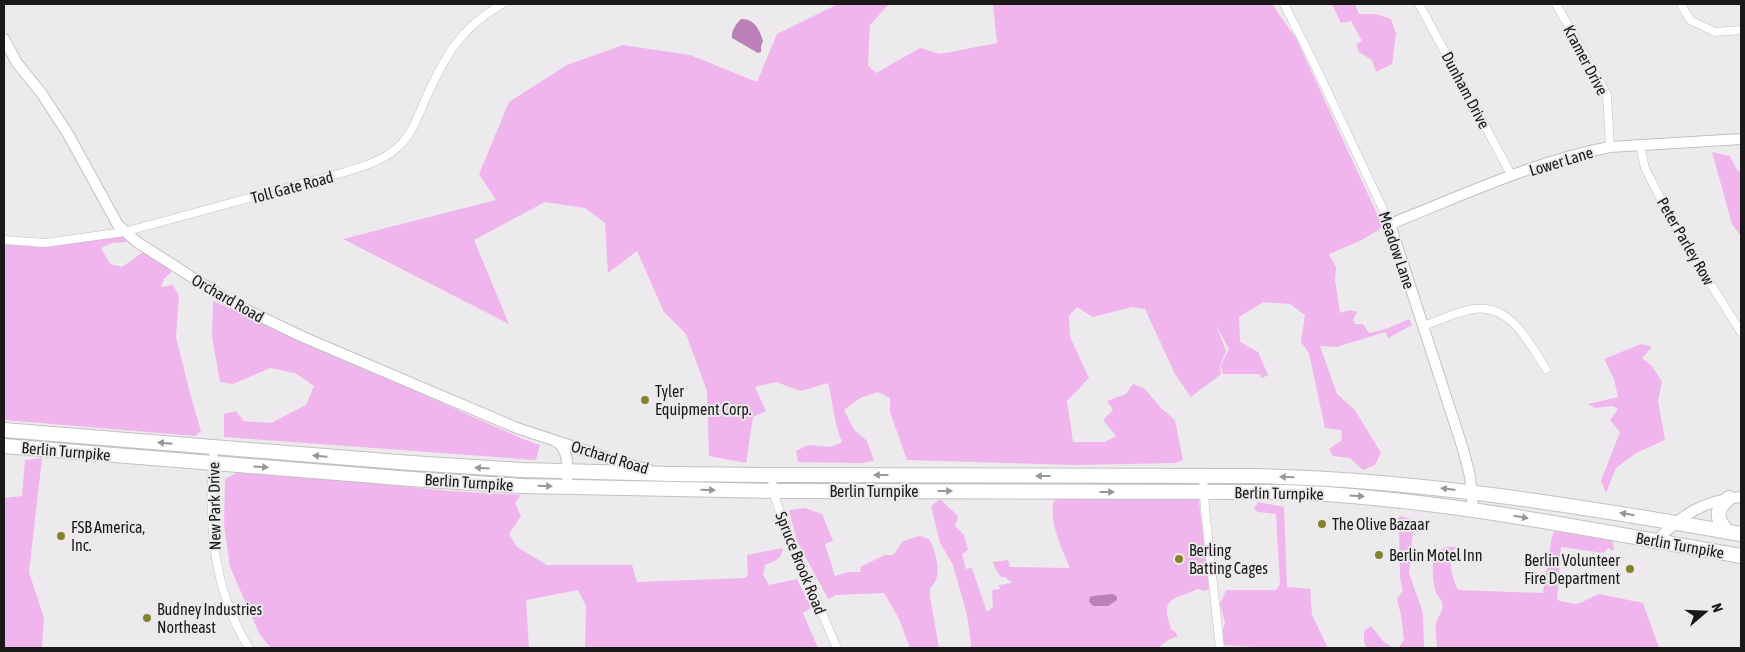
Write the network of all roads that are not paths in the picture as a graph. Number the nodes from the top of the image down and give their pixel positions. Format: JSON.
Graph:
{"nodes":[{"id":1,"x":502,"y":4,"type":"edge"},
{"id":2,"x":1284,"y":4,"type":"edge"},
{"id":3,"x":1419,"y":4,"type":"edge"},
{"id":4,"x":1556,"y":4,"type":"edge"},
{"id":5,"x":1681,"y":4,"type":"edge"},
{"id":6,"x":1741,"y":30,"type":"edge"},
{"id":7,"x":4,"y":39,"type":"edge"},
{"id":8,"x":1741,"y":138,"type":"edge"},
{"id":9,"x":1640,"y":145,"type":"junction"},
{"id":10,"x":1610,"y":147,"type":"junction"},
{"id":11,"x":1512,"y":176,"type":"junction"},
{"id":12,"x":1390,"y":224,"type":"junction"},
{"id":13,"x":124,"y":232,"type":"junction"},
{"id":14,"x":4,"y":240,"type":"edge"},
{"id":15,"x":1423,"y":326,"type":"junction"},
{"id":16,"x":1741,"y":332,"type":"edge"},
{"id":17,"x":1546,"y":369,"type":"dead end"},
{"id":18,"x":4,"y":430,"type":"edge"},
{"id":19,"x":550,"y":438,"type":"junction"},
{"id":20,"x":4,"y":446,"type":"edge"},
{"id":21,"x":214,"y":447,"type":"junction"},
{"id":22,"x":212,"y":463,"type":"junction"},
{"id":23,"x":567,"y":471,"type":"junction"},
{"id":24,"x":671,"y":474,"type":"junction"},
{"id":25,"x":772,"y":475,"type":"junction"},
{"id":26,"x":1203,"y":476,"type":"junction"},
{"id":27,"x":567,"y":487,"type":"junction"},
{"id":28,"x":774,"y":491,"type":"junction"},
{"id":29,"x":1204,"y":492,"type":"junction"},
{"id":30,"x":1472,"y":492,"type":"junction"},
{"id":31,"x":1735,"y":498,"type":"edge"},
{"id":32,"x":1473,"y":509,"type":"junction"},
{"id":33,"x":1675,"y":522,"type":"junction"},
{"id":34,"x":1727,"y":532,"type":"junction"},
{"id":35,"x":1741,"y":534,"type":"edge"},
{"id":36,"x":1656,"y":541,"type":"junction"},
{"id":37,"x":1741,"y":556,"type":"edge"},
{"id":38,"x":250,"y":648,"type":"edge"},
{"id":39,"x":837,"y":648,"type":"edge"},
{"id":40,"x":1220,"y":648,"type":"edge"}],
"edges":[{"from":1,"to":13,"type":"street","name":"Toll Gate Road"},
{"from":2,"to":12,"type":"street","name":"Meadow Lane"},
{"from":3,"to":11,"type":"street","name":"Dunham Drive"},
{"from":4,"to":10,"type":"street","name":"Kramer Drive"},
{"from":5,"to":6,"type":"street"},
{"from":7,"to":13,"type":"street","name":"Orchard Road"},
{"from":8,"to":9,"type":"street","name":"Lower Lane"},
{"from":9,"to":10,"type":"street","name":"Lower Lane"},
{"from":9,"to":16,"type":"street","name":"Peter Parley Row"},
{"from":10,"to":11,"type":"street","name":"Lower Lane"},
{"from":11,"to":12,"type":"street","name":"Lower Lane"},
{"from":12,"to":15,"type":"street","name":"Meadow Lane"},
{"from":13,"to":14,"type":"street","name":"Toll Gate Road"},
{"from":13,"to":19,"type":"street","name":"Orchard Road"},
{"from":15,"to":17,"type":"street"},
{"from":15,"to":30,"type":"street","name":"Meadow Lane"},
{"from":21,"to":18,"type":"highway","name":"Berlin Turnpike","one_way":true},
{"from":19,"to":23,"type":"street","name":"Orchard Road"},
{"from":19,"to":24,"type":"street","name":"Orchard Road"},
{"from":20,"to":22,"type":"highway","name":"Berlin Turnpike"},
{"from":21,"to":22,"type":"street","name":"New Park Drive"},
{"from":23,"to":21,"type":"highway","name":"Berlin Turnpike","one_way":true},
{"from":22,"to":27,"type":"highway","name":"Berlin Turnpike","one_way":true},
{"from":22,"to":38,"type":"street","name":"New Park Drive"},
{"from":23,"to":24,"type":"highway","name":"Berlin Turnpike"},
{"from":23,"to":27,"type":"street","name":"Orchard Road"},
{"from":24,"to":25,"type":"highway","name":"Berlin Turnpike"},
{"from":26,"to":25,"type":"highway","name":"Berlin Turnpike","one_way":true},
{"from":25,"to":28,"type":"street","name":"Spruce Brook Road"},
{"from":26,"to":29,"type":"street"},
{"from":30,"to":26,"type":"highway","name":"Berlin Turnpike","one_way":true},
{"from":27,"to":28,"type":"highway","name":"Berlin Turnpike","one_way":true},
{"from":28,"to":29,"type":"highway","name":"Berlin Turnpike","one_way":true},
{"from":28,"to":39,"type":"street","name":"Spruce Brook Road"},
{"from":29,"to":32,"type":"highway","name":"Berlin Turnpike","one_way":true},
{"from":29,"to":40,"type":"street"},
{"from":30,"to":32,"type":"street","name":"Meadow Lane"},
{"from":33,"to":30,"type":"highway","name":"Berlin Turnpike","one_way":true},
{"from":31,"to":33,"type":"street"},
{"from":31,"to":34,"type":"highway"},
{"from":32,"to":36,"type":"highway","name":"Berlin Turnpike","one_way":true},
{"from":33,"to":34,"type":"highway","name":"Berlin Turnpike"},
{"from":33,"to":36,"type":"street"},
{"from":34,"to":35,"type":"highway","name":"Berlin Turnpike"},
{"from":36,"to":37,"type":"highway","name":"Berlin Turnpike"}]}
